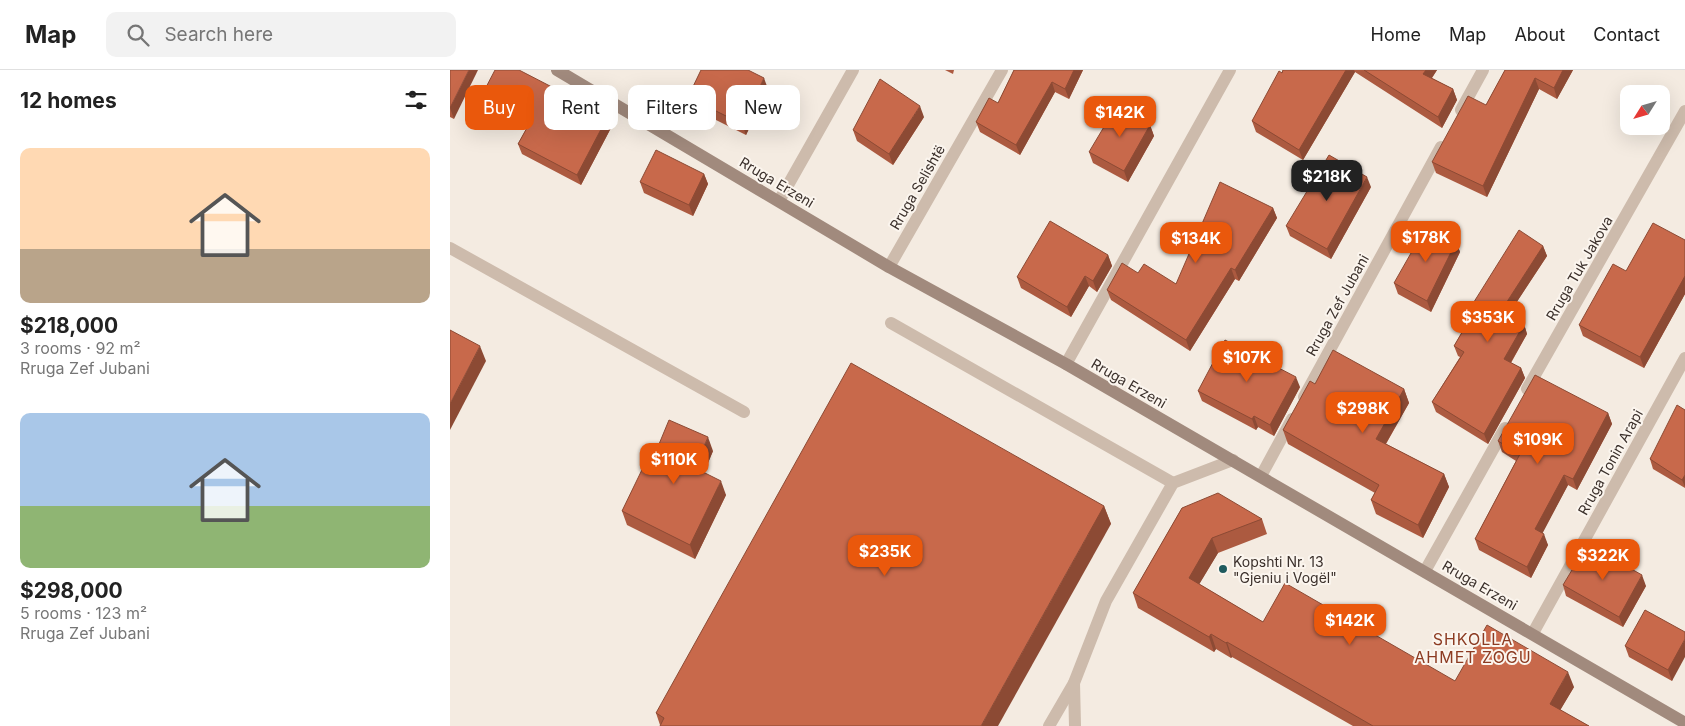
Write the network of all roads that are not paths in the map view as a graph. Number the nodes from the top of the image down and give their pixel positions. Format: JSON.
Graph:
{"nodes":[{"id":1,"x":557,"y":70,"type":"edge"},
{"id":2,"x":853,"y":70,"type":"edge"},
{"id":3,"x":1002,"y":70,"type":"edge"},
{"id":4,"x":1230,"y":70,"type":"edge"},
{"id":5,"x":1483,"y":70,"type":"edge"},
{"id":6,"x":1685,"y":110,"type":"edge"},
{"id":7,"x":1455,"y":122,"type":"edge"},
{"id":8,"x":1445,"y":139,"type":"edge"},
{"id":9,"x":779,"y":201,"type":"junction"},
{"id":10,"x":450,"y":248,"type":"edge"},
{"id":11,"x":888,"y":267,"type":"junction"},
{"id":12,"x":891,"y":323,"type":"dead end"},
{"id":13,"x":1685,"y":358,"type":"edge"},
{"id":14,"x":1066,"y":364,"type":"junction"},
{"id":15,"x":1523,"y":397,"type":"edge"},
{"id":16,"x":744,"y":412,"type":"dead end"},
{"id":17,"x":1513,"y":414,"type":"edge"},
{"id":18,"x":1233,"y":460,"type":"junction"},
{"id":19,"x":1261,"y":476,"type":"junction"},
{"id":20,"x":1173,"y":483,"type":"junction"},
{"id":21,"x":1424,"y":571,"type":"junction"},
{"id":22,"x":1533,"y":633,"type":"junction"},
{"id":23,"x":1074,"y":683,"type":"junction"},
{"id":24,"x":1685,"y":723,"type":"edge"},
{"id":25,"x":1049,"y":726,"type":"edge"},
{"id":26,"x":1074,"y":726,"type":"edge"}],
"edges":[{"from":1,"to":9,"type":"street","name":"Rruga Erzeni"},
{"from":2,"to":9,"type":"street"},
{"from":3,"to":11,"type":"street","name":"Rruga Selishtë"},
{"from":4,"to":14,"type":"street"},
{"from":5,"to":7,"type":"street"},
{"from":6,"to":15,"type":"street","name":"Rruga Tuk Jakova"},
{"from":8,"to":19,"type":"street","name":"Rruga Zef Jubani"},
{"from":9,"to":11,"type":"street","name":"Rruga Erzeni"},
{"from":10,"to":16,"type":"street"},
{"from":11,"to":14,"type":"street","name":"Rruga Erzeni"},
{"from":12,"to":20,"type":"street"},
{"from":13,"to":22,"type":"street","name":"Rruga Tonin Arapi"},
{"from":14,"to":18,"type":"street","name":"Rruga Erzeni"},
{"from":17,"to":21,"type":"street"},
{"from":18,"to":19,"type":"street","name":"Rruga Erzeni"},
{"from":18,"to":20,"type":"street"},
{"from":19,"to":21,"type":"street","name":"Rruga Erzeni"},
{"from":20,"to":23,"type":"street"},
{"from":21,"to":22,"type":"street","name":"Rruga Erzeni"},
{"from":22,"to":24,"type":"street","name":"Rruga Erzeni"},
{"from":23,"to":25,"type":"street"},
{"from":23,"to":26,"type":"street"}]}
